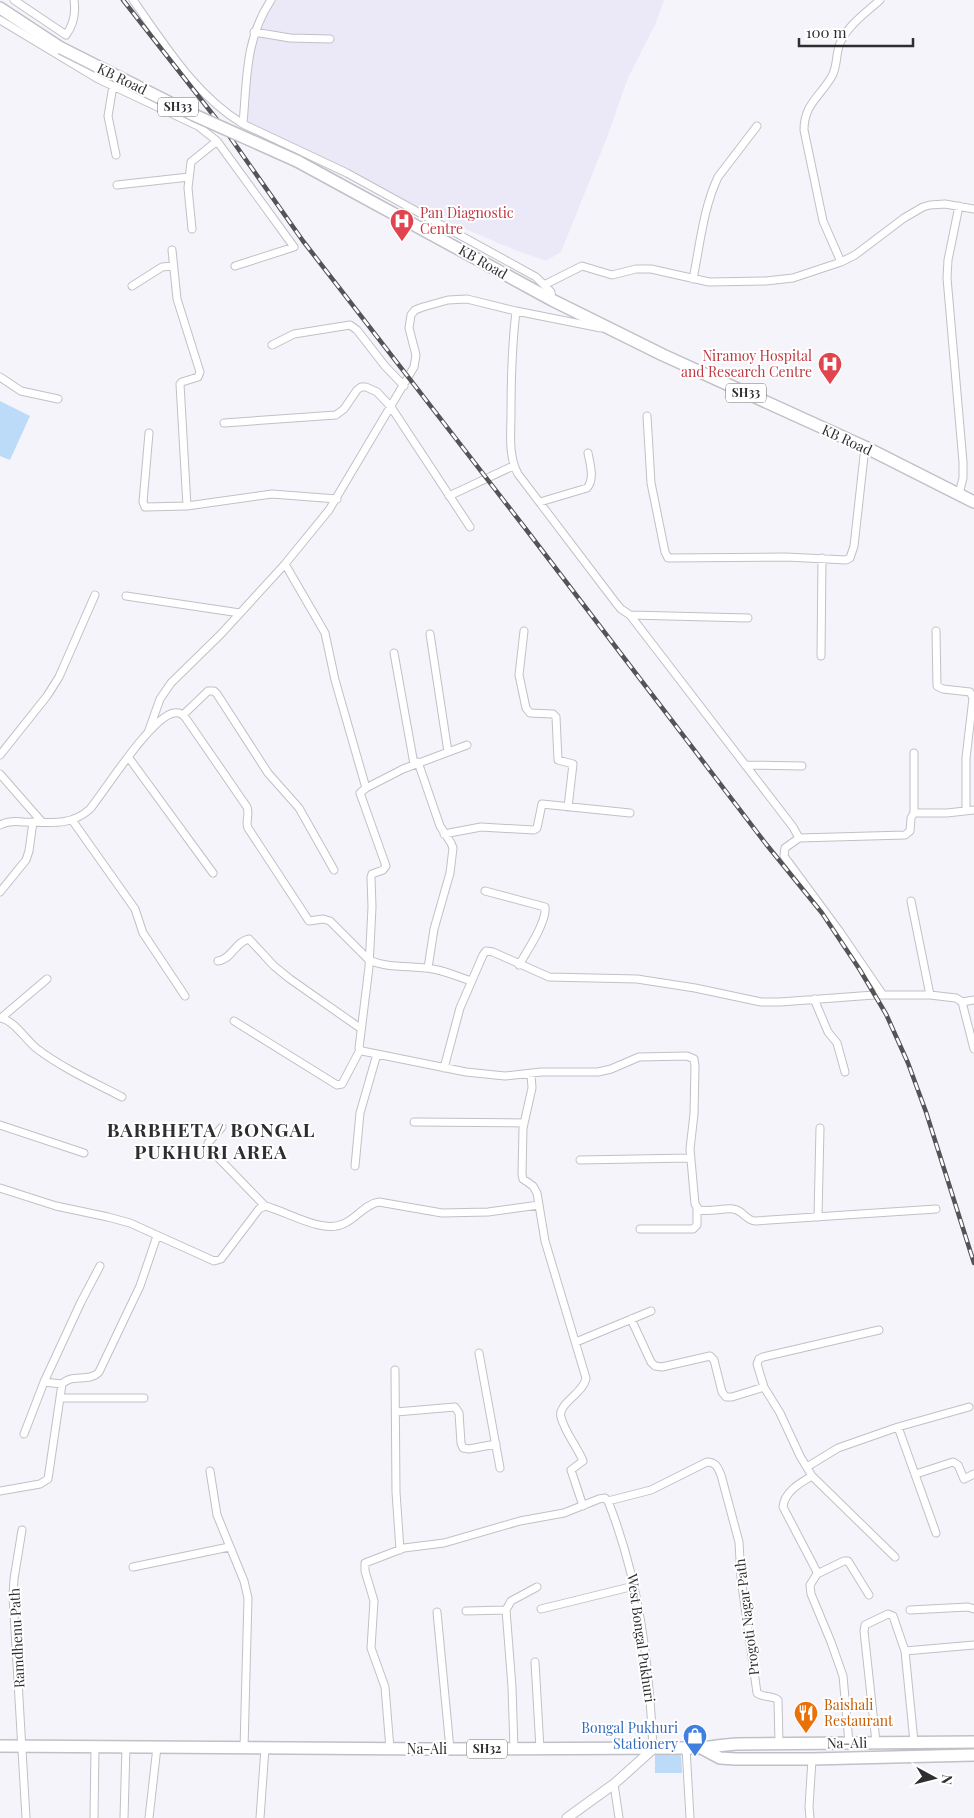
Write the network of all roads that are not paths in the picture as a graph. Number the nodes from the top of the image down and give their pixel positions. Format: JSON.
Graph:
{"nodes":[{"id":1,"x":14,"y":0,"type":"edge"},
{"id":2,"x":74,"y":0,"type":"edge"},
{"id":3,"x":133,"y":0,"type":"edge"},
{"id":4,"x":271,"y":0,"type":"edge"},
{"id":5,"x":880,"y":0,"type":"edge"},
{"id":6,"x":0,"y":8,"type":"edge"},
{"id":7,"x":0,"y":20,"type":"edge"},
{"id":8,"x":254,"y":32,"type":"junction"},
{"id":9,"x":330,"y":39,"type":"dead end"},
{"id":10,"x":113,"y":86,"type":"junction"},
{"id":11,"x":243,"y":124,"type":"junction"},
{"id":12,"x":757,"y":126,"type":"dead end"},
{"id":13,"x":217,"y":141,"type":"junction"},
{"id":14,"x":116,"y":155,"type":"dead end"},
{"id":15,"x":189,"y":177,"type":"junction"},
{"id":16,"x":117,"y":185,"type":"dead end"},
{"id":17,"x":959,"y":206,"type":"junction"},
{"id":18,"x":974,"y":209,"type":"edge"},
{"id":19,"x":192,"y":229,"type":"dead end"},
{"id":20,"x":172,"y":250,"type":"dead end"},
{"id":21,"x":842,"y":262,"type":"junction"},
{"id":22,"x":173,"y":266,"type":"junction"},
{"id":23,"x":236,"y":266,"type":"dead end"},
{"id":24,"x":693,"y":279,"type":"junction"},
{"id":25,"x":544,"y":285,"type":"junction"},
{"id":26,"x":132,"y":286,"type":"dead end"},
{"id":27,"x":552,"y":300,"type":"junction"},
{"id":28,"x":516,"y":311,"type":"junction"},
{"id":29,"x":614,"y":330,"type":"junction"},
{"id":30,"x":272,"y":344,"type":"dead end"},
{"id":31,"x":0,"y":377,"type":"edge"},
{"id":32,"x":404,"y":386,"type":"junction"},
{"id":33,"x":58,"y":399,"type":"dead end"},
{"id":34,"x":391,"y":407,"type":"junction"},
{"id":35,"x":647,"y":416,"type":"dead end"},
{"id":36,"x":224,"y":423,"type":"dead end"},
{"id":37,"x":149,"y":433,"type":"dead end"},
{"id":38,"x":865,"y":447,"type":"junction"},
{"id":39,"x":588,"y":453,"type":"dead end"},
{"id":40,"x":513,"y":466,"type":"junction"},
{"id":41,"x":959,"y":494,"type":"junction"},
{"id":42,"x":449,"y":496,"type":"junction"},
{"id":43,"x":338,"y":498,"type":"junction"},
{"id":44,"x":540,"y":502,"type":"junction"},
{"id":45,"x":974,"y":502,"type":"edge"},
{"id":46,"x":187,"y":506,"type":"junction"},
{"id":47,"x":470,"y":527,"type":"dead end"},
{"id":48,"x":822,"y":558,"type":"junction"},
{"id":49,"x":285,"y":564,"type":"junction"},
{"id":50,"x":96,"y":595,"type":"dead end"},
{"id":51,"x":126,"y":596,"type":"dead end"},
{"id":52,"x":240,"y":613,"type":"junction"},
{"id":53,"x":630,"y":615,"type":"junction"},
{"id":54,"x":748,"y":618,"type":"dead end"},
{"id":55,"x":936,"y":631,"type":"dead end"},
{"id":56,"x":524,"y":632,"type":"dead end"},
{"id":57,"x":430,"y":634,"type":"dead end"},
{"id":58,"x":394,"y":654,"type":"dead end"},
{"id":59,"x":821,"y":656,"type":"dead end"},
{"id":60,"x":183,"y":715,"type":"junction"},
{"id":61,"x":149,"y":730,"type":"junction"},
{"id":62,"x":971,"y":731,"type":"edge"},
{"id":63,"x":467,"y":746,"type":"dead end"},
{"id":64,"x":448,"y":752,"type":"junction"},
{"id":65,"x":914,"y":753,"type":"dead end"},
{"id":66,"x":0,"y":755,"type":"edge"},
{"id":67,"x":128,"y":758,"type":"junction"},
{"id":68,"x":416,"y":763,"type":"junction"},
{"id":69,"x":746,"y":765,"type":"junction"},
{"id":70,"x":802,"y":766,"type":"dead end"},
{"id":71,"x":0,"y":774,"type":"edge"},
{"id":72,"x":366,"y":788,"type":"junction"},
{"id":73,"x":568,"y":807,"type":"junction"},
{"id":74,"x":970,"y":810,"type":"edge"},
{"id":75,"x":630,"y":813,"type":"dead end"},
{"id":76,"x":914,"y":813,"type":"junction"},
{"id":77,"x":72,"y":820,"type":"junction"},
{"id":78,"x":33,"y":822,"type":"junction"},
{"id":79,"x":42,"y":822,"type":"junction"},
{"id":80,"x":0,"y":824,"type":"edge"},
{"id":81,"x":444,"y":834,"type":"junction"},
{"id":82,"x":799,"y":838,"type":"junction"},
{"id":83,"x":334,"y":870,"type":"dead end"},
{"id":84,"x":213,"y":873,"type":"dead end"},
{"id":85,"x":0,"y":892,"type":"edge"},
{"id":86,"x":485,"y":892,"type":"dead end"},
{"id":87,"x":911,"y":901,"type":"dead end"},
{"id":88,"x":369,"y":960,"type":"junction"},
{"id":89,"x":218,"y":961,"type":"dead end"},
{"id":90,"x":519,"y":965,"type":"junction"},
{"id":91,"x":428,"y":968,"type":"junction"},
{"id":92,"x":46,"y":980,"type":"dead end"},
{"id":93,"x":471,"y":981,"type":"junction"},
{"id":94,"x":883,"y":995,"type":"junction"},
{"id":95,"x":930,"y":995,"type":"junction"},
{"id":96,"x":185,"y":996,"type":"dead end"},
{"id":97,"x":814,"y":999,"type":"junction"},
{"id":98,"x":974,"y":1000,"type":"edge"},
{"id":99,"x":962,"y":1002,"type":"junction"},
{"id":100,"x":0,"y":1018,"type":"edge"},
{"id":101,"x":234,"y":1022,"type":"dead end"},
{"id":102,"x":360,"y":1028,"type":"junction"},
{"id":103,"x":974,"y":1049,"type":"edge"},
{"id":104,"x":360,"y":1050,"type":"junction"},
{"id":105,"x":377,"y":1054,"type":"junction"},
{"id":106,"x":444,"y":1068,"type":"junction"},
{"id":107,"x":845,"y":1072,"type":"dead end"},
{"id":108,"x":531,"y":1074,"type":"junction"},
{"id":109,"x":122,"y":1097,"type":"dead end"},
{"id":110,"x":414,"y":1122,"type":"dead end"},
{"id":111,"x":524,"y":1123,"type":"junction"},
{"id":112,"x":0,"y":1124,"type":"edge"},
{"id":113,"x":222,"y":1128,"type":"dead end"},
{"id":114,"x":820,"y":1128,"type":"dead end"},
{"id":115,"x":84,"y":1153,"type":"dead end"},
{"id":116,"x":690,"y":1158,"type":"junction"},
{"id":117,"x":580,"y":1160,"type":"dead end"},
{"id":118,"x":355,"y":1166,"type":"dead end"},
{"id":119,"x":0,"y":1188,"type":"edge"},
{"id":120,"x":539,"y":1205,"type":"junction"},
{"id":121,"x":264,"y":1206,"type":"junction"},
{"id":122,"x":697,"y":1208,"type":"junction"},
{"id":123,"x":936,"y":1209,"type":"dead end"},
{"id":124,"x":818,"y":1217,"type":"junction"},
{"id":125,"x":640,"y":1229,"type":"dead end"},
{"id":126,"x":157,"y":1236,"type":"junction"},
{"id":127,"x":100,"y":1266,"type":"dead end"},
{"id":128,"x":652,"y":1311,"type":"dead end"},
{"id":129,"x":631,"y":1320,"type":"junction"},
{"id":130,"x":879,"y":1330,"type":"dead end"},
{"id":131,"x":576,"y":1342,"type":"junction"},
{"id":132,"x":479,"y":1353,"type":"dead end"},
{"id":133,"x":394,"y":1370,"type":"dead end"},
{"id":134,"x":44,"y":1382,"type":"junction"},
{"id":135,"x":62,"y":1384,"type":"junction"},
{"id":136,"x":764,"y":1387,"type":"junction"},
{"id":137,"x":60,"y":1398,"type":"junction"},
{"id":138,"x":144,"y":1398,"type":"dead end"},
{"id":139,"x":969,"y":1407,"type":"dead end"},
{"id":140,"x":396,"y":1412,"type":"junction"},
{"id":141,"x":898,"y":1427,"type":"junction"},
{"id":142,"x":24,"y":1434,"type":"dead end"},
{"id":143,"x":496,"y":1444,"type":"junction"},
{"id":144,"x":807,"y":1467,"type":"junction"},
{"id":145,"x":500,"y":1468,"type":"dead end"},
{"id":146,"x":210,"y":1471,"type":"dead end"},
{"id":147,"x":916,"y":1474,"type":"junction"},
{"id":148,"x":974,"y":1474,"type":"edge"},
{"id":149,"x":812,"y":1476,"type":"junction"},
{"id":150,"x":0,"y":1490,"type":"edge"},
{"id":151,"x":608,"y":1501,"type":"junction"},
{"id":152,"x":583,"y":1506,"type":"junction"},
{"id":153,"x":22,"y":1530,"type":"dead end"},
{"id":154,"x":936,"y":1533,"type":"dead end"},
{"id":155,"x":229,"y":1547,"type":"junction"},
{"id":156,"x":400,"y":1550,"type":"junction"},
{"id":157,"x":895,"y":1557,"type":"dead end"},
{"id":158,"x":133,"y":1567,"type":"dead end"},
{"id":159,"x":817,"y":1574,"type":"junction"},
{"id":160,"x":634,"y":1586,"type":"junction"},
{"id":161,"x":537,"y":1587,"type":"dead end"},
{"id":162,"x":869,"y":1595,"type":"dead end"},
{"id":163,"x":541,"y":1608,"type":"dead end"},
{"id":164,"x":974,"y":1609,"type":"edge"},
{"id":165,"x":506,"y":1610,"type":"junction"},
{"id":166,"x":910,"y":1610,"type":"dead end"},
{"id":167,"x":466,"y":1611,"type":"dead end"},
{"id":168,"x":438,"y":1612,"type":"dead end"},
{"id":169,"x":974,"y":1645,"type":"edge"},
{"id":170,"x":905,"y":1651,"type":"junction"},
{"id":171,"x":535,"y":1662,"type":"dead end"},
{"id":172,"x":876,"y":1742,"type":"junction"},
{"id":173,"x":914,"y":1742,"type":"junction"},
{"id":174,"x":974,"y":1742,"type":"edge"},
{"id":175,"x":849,"y":1743,"type":"junction"},
{"id":176,"x":779,"y":1744,"type":"junction"},
{"id":177,"x":0,"y":1746,"type":"edge"},
{"id":178,"x":22,"y":1747,"type":"junction"},
{"id":179,"x":95,"y":1747,"type":"junction"},
{"id":180,"x":126,"y":1747,"type":"junction"},
{"id":181,"x":157,"y":1747,"type":"junction"},
{"id":182,"x":974,"y":1747,"type":"edge"},
{"id":183,"x":244,"y":1748,"type":"junction"},
{"id":184,"x":265,"y":1748,"type":"junction"},
{"id":185,"x":686,"y":1748,"type":"junction"},
{"id":186,"x":390,"y":1749,"type":"junction"},
{"id":187,"x":450,"y":1749,"type":"junction"},
{"id":188,"x":540,"y":1749,"type":"junction"},
{"id":189,"x":652,"y":1749,"type":"junction"},
{"id":190,"x":703,"y":1749,"type":"junction"},
{"id":191,"x":514,"y":1750,"type":"junction"},
{"id":192,"x":974,"y":1754,"type":"edge"},
{"id":193,"x":812,"y":1760,"type":"junction"},
{"id":194,"x":614,"y":1784,"type":"junction"},
{"id":195,"x":26,"y":1818,"type":"edge"},
{"id":196,"x":94,"y":1818,"type":"edge"},
{"id":197,"x":124,"y":1818,"type":"edge"},
{"id":198,"x":149,"y":1818,"type":"edge"},
{"id":199,"x":260,"y":1818,"type":"edge"},
{"id":200,"x":567,"y":1818,"type":"edge"},
{"id":201,"x":619,"y":1818,"type":"edge"},
{"id":202,"x":690,"y":1818,"type":"edge"},
{"id":203,"x":810,"y":1818,"type":"edge"}],
"edges":[{"from":1,"to":2,"type":"street"},
{"from":3,"to":11,"type":"street"},
{"from":4,"to":8,"type":"street"},
{"from":5,"to":21,"type":"street"},
{"from":6,"to":27,"type":"main road","name":"KB Road","number":"SH33","bridge":true},
{"from":7,"to":10,"type":"street"},
{"from":8,"to":9,"type":"street"},
{"from":8,"to":11,"type":"street"},
{"from":10,"to":13,"type":"street"},
{"from":10,"to":14,"type":"street"},
{"from":11,"to":25,"type":"street"},
{"from":12,"to":24,"type":"street"},
{"from":13,"to":15,"type":"street"},
{"from":13,"to":23,"type":"street"},
{"from":15,"to":16,"type":"street"},
{"from":15,"to":19,"type":"street"},
{"from":17,"to":18,"type":"street"},
{"from":17,"to":21,"type":"street"},
{"from":17,"to":41,"type":"street"},
{"from":20,"to":22,"type":"street"},
{"from":21,"to":24,"type":"street"},
{"from":22,"to":26,"type":"street"},
{"from":22,"to":46,"type":"street"},
{"from":24,"to":25,"type":"street"},
{"from":25,"to":27,"type":"street"},
{"from":27,"to":29,"type":"main road","name":"KB Road","number":"SH33"},
{"from":28,"to":29,"type":"street"},
{"from":28,"to":32,"type":"street"},
{"from":28,"to":40,"type":"street"},
{"from":29,"to":38,"type":"main road","name":"KB Road","number":"SH33"},
{"from":30,"to":32,"type":"street"},
{"from":31,"to":33,"type":"street"},
{"from":32,"to":34,"type":"street"},
{"from":34,"to":36,"type":"street"},
{"from":34,"to":42,"type":"street"},
{"from":34,"to":43,"type":"street"},
{"from":35,"to":48,"type":"street"},
{"from":37,"to":46,"type":"street"},
{"from":38,"to":41,"type":"main road","name":"KB Road","number":"SH33"},
{"from":38,"to":48,"type":"street"},
{"from":39,"to":44,"type":"street"},
{"from":40,"to":42,"type":"street"},
{"from":40,"to":44,"type":"street"},
{"from":41,"to":45,"type":"main road","name":"KB Road","number":"SH33"},
{"from":42,"to":47,"type":"street"},
{"from":43,"to":46,"type":"street"},
{"from":43,"to":49,"type":"street"},
{"from":44,"to":53,"type":"street"},
{"from":48,"to":59,"type":"street"},
{"from":49,"to":52,"type":"street"},
{"from":49,"to":72,"type":"street"},
{"from":50,"to":66,"type":"street"},
{"from":51,"to":52,"type":"street"},
{"from":52,"to":61,"type":"street"},
{"from":53,"to":54,"type":"street"},
{"from":53,"to":69,"type":"street"},
{"from":55,"to":62,"type":"street"},
{"from":56,"to":73,"type":"street"},
{"from":57,"to":64,"type":"street"},
{"from":58,"to":68,"type":"street"},
{"from":60,"to":61,"type":"street"},
{"from":60,"to":83,"type":"street"},
{"from":60,"to":88,"type":"street"},
{"from":61,"to":67,"type":"street"},
{"from":62,"to":74,"type":"street"},
{"from":63,"to":64,"type":"street"},
{"from":64,"to":68,"type":"street"},
{"from":65,"to":76,"type":"street"},
{"from":67,"to":77,"type":"street"},
{"from":67,"to":84,"type":"street"},
{"from":68,"to":72,"type":"street"},
{"from":68,"to":81,"type":"street"},
{"from":69,"to":70,"type":"street"},
{"from":69,"to":82,"type":"street"},
{"from":71,"to":79,"type":"street"},
{"from":72,"to":88,"type":"street"},
{"from":73,"to":75,"type":"street"},
{"from":73,"to":81,"type":"street"},
{"from":74,"to":76,"type":"street"},
{"from":76,"to":82,"type":"street"},
{"from":77,"to":79,"type":"street"},
{"from":77,"to":96,"type":"street"},
{"from":78,"to":79,"type":"street"},
{"from":78,"to":80,"type":"street"},
{"from":78,"to":85,"type":"street"},
{"from":81,"to":91,"type":"street"},
{"from":82,"to":94,"type":"street"},
{"from":86,"to":90,"type":"street"},
{"from":87,"to":95,"type":"street"},
{"from":88,"to":91,"type":"street"},
{"from":88,"to":102,"type":"street"},
{"from":89,"to":102,"type":"street"},
{"from":90,"to":93,"type":"street"},
{"from":90,"to":97,"type":"street"},
{"from":91,"to":93,"type":"street"},
{"from":92,"to":100,"type":"street"},
{"from":93,"to":106,"type":"street"},
{"from":94,"to":95,"type":"street"},
{"from":94,"to":97,"type":"street"},
{"from":95,"to":99,"type":"street"},
{"from":97,"to":107,"type":"street"},
{"from":98,"to":99,"type":"street"},
{"from":99,"to":103,"type":"street"},
{"from":100,"to":109,"type":"street"},
{"from":101,"to":104,"type":"street"},
{"from":102,"to":104,"type":"street"},
{"from":104,"to":105,"type":"street"},
{"from":105,"to":106,"type":"street"},
{"from":105,"to":118,"type":"street"},
{"from":106,"to":108,"type":"street"},
{"from":108,"to":111,"type":"street"},
{"from":108,"to":116,"type":"street"},
{"from":110,"to":111,"type":"street"},
{"from":111,"to":120,"type":"street"},
{"from":112,"to":115,"type":"street"},
{"from":113,"to":121,"type":"street"},
{"from":114,"to":124,"type":"street"},
{"from":116,"to":117,"type":"street"},
{"from":116,"to":122,"type":"street"},
{"from":119,"to":126,"type":"street"},
{"from":120,"to":121,"type":"street"},
{"from":120,"to":131,"type":"street"},
{"from":121,"to":126,"type":"street"},
{"from":122,"to":124,"type":"street"},
{"from":122,"to":125,"type":"street"},
{"from":123,"to":124,"type":"street"},
{"from":126,"to":135,"type":"street"},
{"from":127,"to":134,"type":"street"},
{"from":128,"to":129,"type":"street"},
{"from":129,"to":131,"type":"street"},
{"from":129,"to":136,"type":"street"},
{"from":130,"to":136,"type":"street"},
{"from":131,"to":152,"type":"street"},
{"from":132,"to":143,"type":"street"},
{"from":133,"to":140,"type":"street"},
{"from":134,"to":135,"type":"street"},
{"from":134,"to":142,"type":"street"},
{"from":135,"to":137,"type":"street"},
{"from":136,"to":144,"type":"street"},
{"from":137,"to":138,"type":"street"},
{"from":137,"to":150,"type":"street"},
{"from":139,"to":141,"type":"street"},
{"from":140,"to":143,"type":"street"},
{"from":140,"to":156,"type":"street"},
{"from":141,"to":144,"type":"street"},
{"from":141,"to":147,"type":"street"},
{"from":143,"to":145,"type":"street"},
{"from":144,"to":149,"type":"street"},
{"from":146,"to":155,"type":"street"},
{"from":147,"to":148,"type":"street"},
{"from":147,"to":154,"type":"street"},
{"from":149,"to":157,"type":"street"},
{"from":149,"to":159,"type":"street"},
{"from":151,"to":152,"type":"street"},
{"from":151,"to":160,"type":"street","name":"West Bongal Pukhuri"},
{"from":151,"to":176,"type":"street","name":"Progoti Nagar Path"},
{"from":152,"to":156,"type":"street"},
{"from":153,"to":178,"type":"street","name":"Ramdhenu Path"},
{"from":155,"to":158,"type":"street"},
{"from":155,"to":183,"type":"street"},
{"from":156,"to":186,"type":"street"},
{"from":159,"to":162,"type":"street"},
{"from":159,"to":175,"type":"street"},
{"from":160,"to":163,"type":"street"},
{"from":160,"to":189,"type":"street","name":"West Bongal Pukhuri"},
{"from":161,"to":165,"type":"street"},
{"from":164,"to":166,"type":"street"},
{"from":165,"to":167,"type":"street"},
{"from":165,"to":191,"type":"street"},
{"from":168,"to":187,"type":"street"},
{"from":169,"to":170,"type":"street"},
{"from":170,"to":172,"type":"street"},
{"from":170,"to":173,"type":"street"},
{"from":171,"to":188,"type":"street"},
{"from":172,"to":173,"type":"main road","name":"Na-Ali","number":"SH32"},
{"from":172,"to":175,"type":"main road","name":"Na-Ali","number":"SH32"},
{"from":173,"to":174,"type":"main road","name":"Na-Ali","number":"SH32"},
{"from":175,"to":176,"type":"main road","name":"Na-Ali","number":"SH32"},
{"from":176,"to":190,"type":"main road","name":"Na-Ali","number":"SH32"},
{"from":177,"to":178,"type":"main road","name":"Na-Ali","number":"SH32"},
{"from":178,"to":179,"type":"main road","name":"Na-Ali","number":"SH32"},
{"from":178,"to":195,"type":"street","name":"Ramdhenu Path"},
{"from":179,"to":180,"type":"main road","name":"Na-Ali","number":"SH32"},
{"from":179,"to":196,"type":"street"},
{"from":180,"to":181,"type":"main road","name":"Na-Ali","number":"SH32"},
{"from":180,"to":197,"type":"street"},
{"from":181,"to":183,"type":"main road","name":"Na-Ali","number":"SH32"},
{"from":181,"to":198,"type":"street"},
{"from":182,"to":190,"type":"main road"},
{"from":183,"to":184,"type":"main road","name":"Na-Ali","number":"SH32"},
{"from":184,"to":186,"type":"main road","name":"Na-Ali","number":"SH32"},
{"from":184,"to":199,"type":"street"},
{"from":185,"to":189,"type":"main road","name":"Na-Ali","number":"SH32"},
{"from":185,"to":190,"type":"main road","name":"Na-Ali","number":"SH32"},
{"from":185,"to":202,"type":"street"},
{"from":186,"to":187,"type":"main road","name":"Na-Ali","number":"SH32"},
{"from":187,"to":191,"type":"main road","name":"Na-Ali","number":"SH32"},
{"from":188,"to":189,"type":"main road","name":"Na-Ali","number":"SH32"},
{"from":188,"to":191,"type":"main road","name":"Na-Ali","number":"SH32"},
{"from":189,"to":194,"type":"street"},
{"from":190,"to":193,"type":"main road"},
{"from":192,"to":193,"type":"main road"},
{"from":193,"to":203,"type":"street"},
{"from":194,"to":200,"type":"street"},
{"from":194,"to":201,"type":"street"}]}
